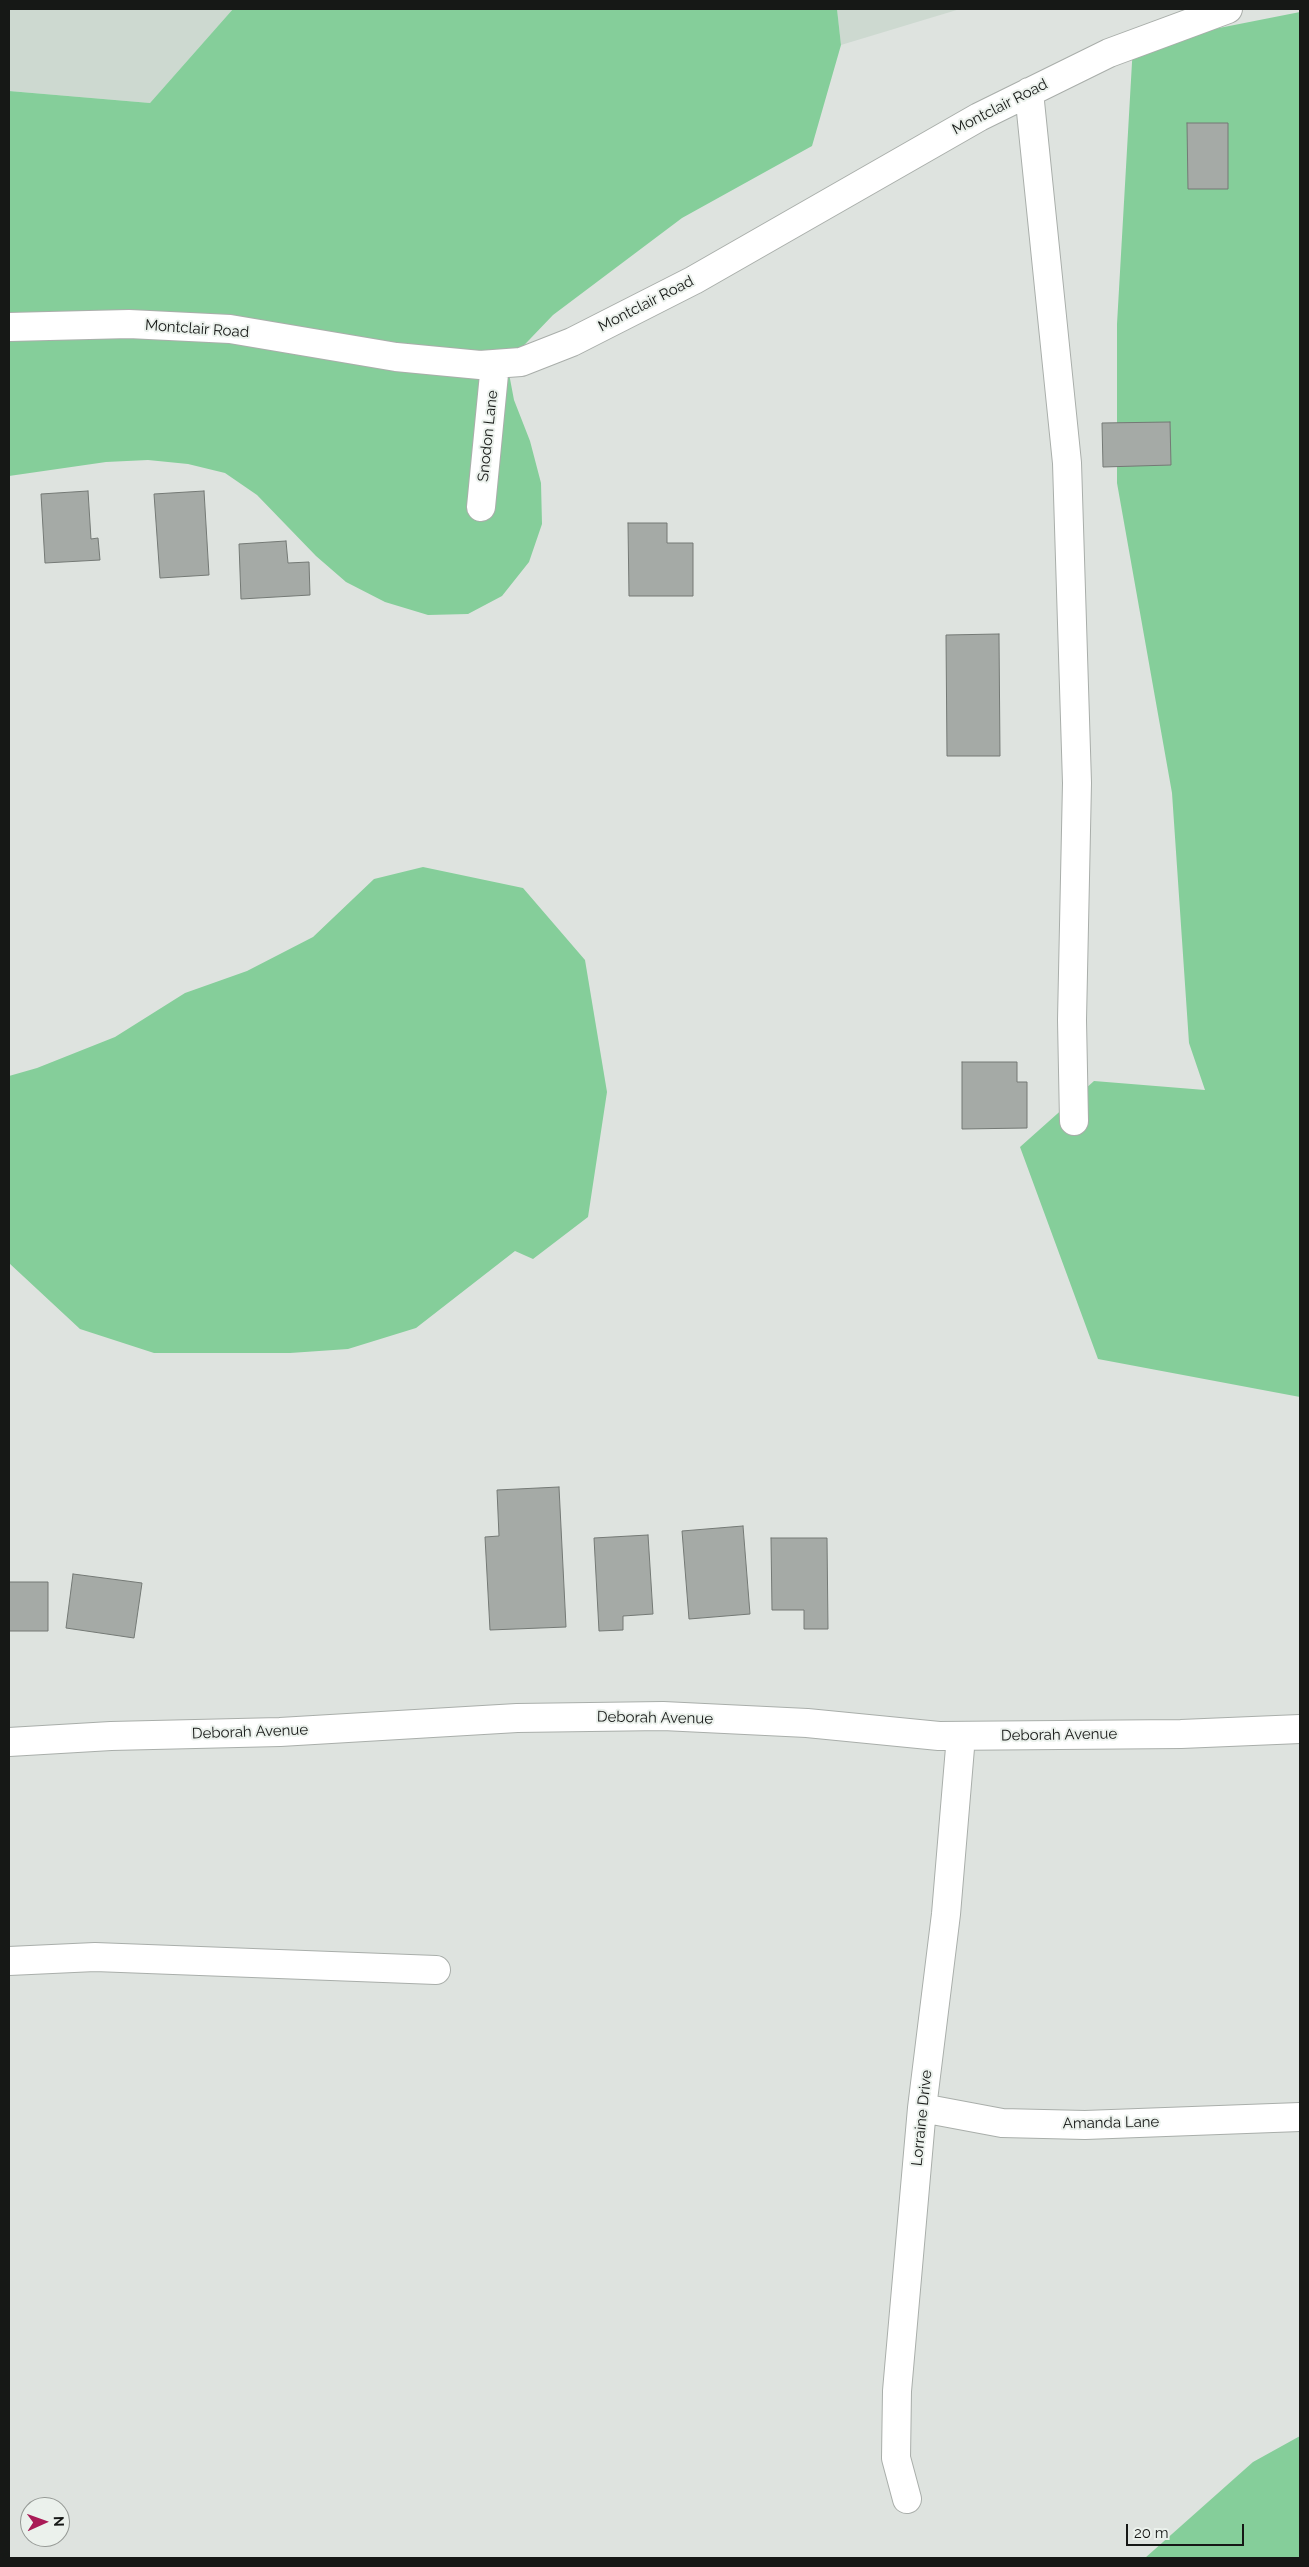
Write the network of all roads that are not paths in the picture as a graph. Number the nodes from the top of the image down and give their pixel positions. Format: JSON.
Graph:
{"nodes":[{"id":1,"x":1228,"y":9,"type":"edge"},
{"id":2,"x":1028,"y":92,"type":"junction"},
{"id":3,"x":9,"y":327,"type":"edge"},
{"id":4,"x":495,"y":364,"type":"junction"},
{"id":5,"x":482,"y":507,"type":"dead end"},
{"id":6,"x":1074,"y":1121,"type":"dead end"},
{"id":7,"x":1300,"y":1729,"type":"edge"},
{"id":8,"x":961,"y":1736,"type":"junction"},
{"id":9,"x":9,"y":1742,"type":"edge"},
{"id":10,"x":9,"y":1960,"type":"edge"},
{"id":11,"x":436,"y":1970,"type":"dead end"},
{"id":12,"x":922,"y":2108,"type":"junction"},
{"id":13,"x":1300,"y":2117,"type":"edge"},
{"id":14,"x":907,"y":2499,"type":"dead end"}],
"edges":[{"from":1,"to":2,"type":"street","name":"Montclair Road"},
{"from":2,"to":4,"type":"street","name":"Montclair Road"},
{"from":2,"to":6,"type":"street"},
{"from":3,"to":4,"type":"street","name":"Montclair Road"},
{"from":4,"to":5,"type":"street","name":"Snodon Lane"},
{"from":7,"to":8,"type":"street","name":"Deborah Avenue"},
{"from":8,"to":9,"type":"street","name":"Deborah Avenue"},
{"from":8,"to":12,"type":"street","name":"Lorraine Drive"},
{"from":10,"to":11,"type":"street"},
{"from":12,"to":13,"type":"street","name":"Amanda Lane"},
{"from":12,"to":14,"type":"street","name":"Lorraine Drive"}]}
